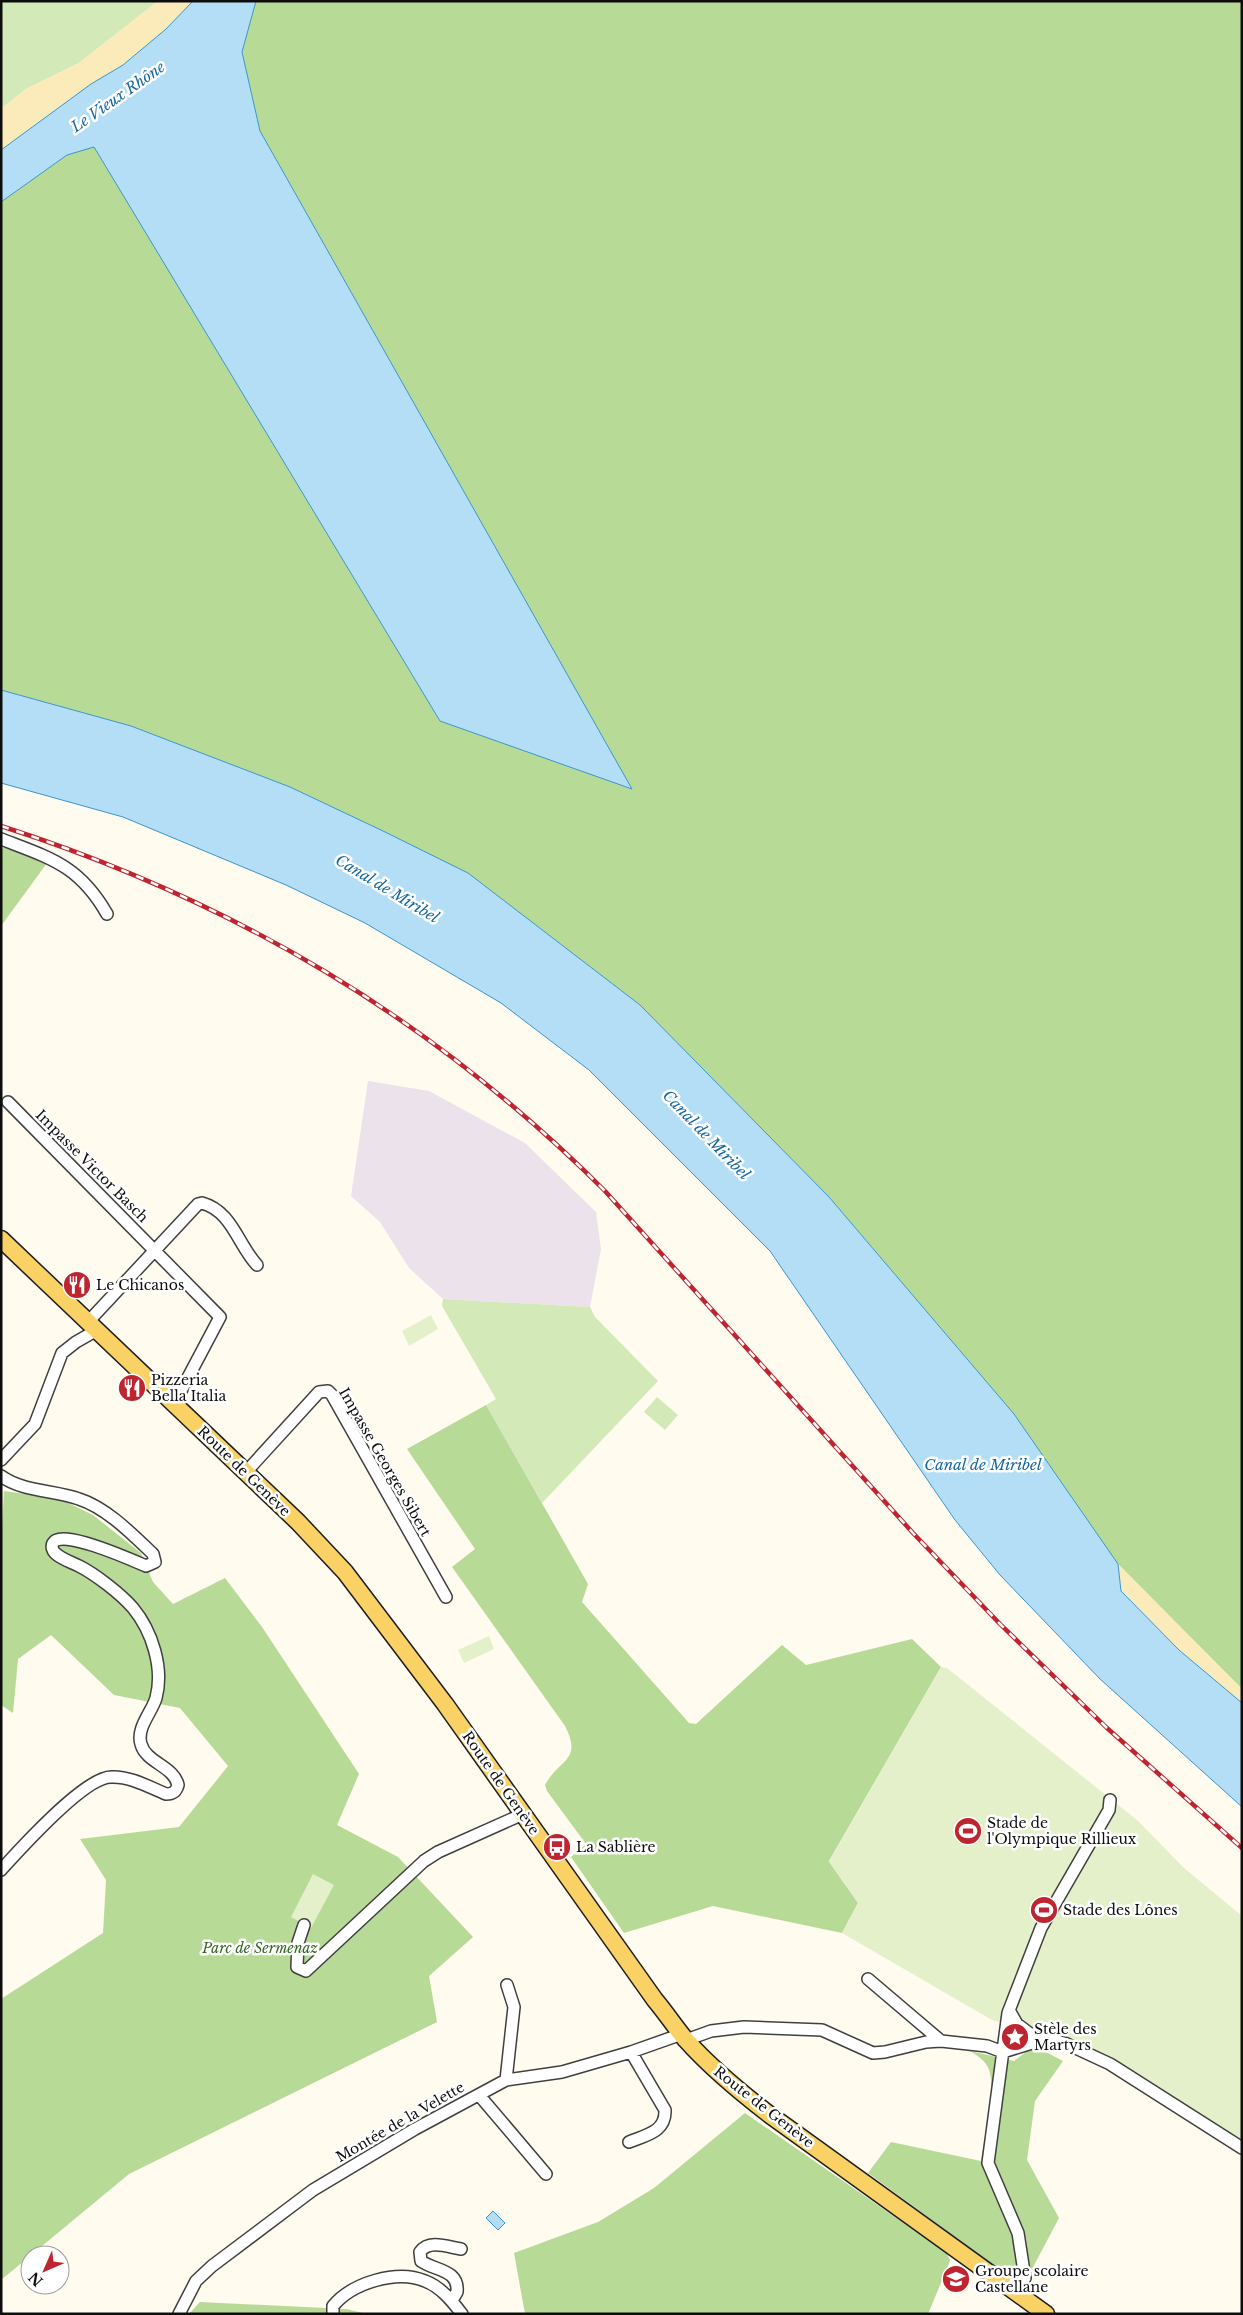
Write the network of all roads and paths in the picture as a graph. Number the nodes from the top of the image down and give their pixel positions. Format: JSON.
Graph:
{"nodes":[{"id":1,"x":1,"y":839,"type":"edge"},
{"id":2,"x":107,"y":914,"type":"dead end"},
{"id":3,"x":8,"y":1102,"type":"dead end"},
{"id":4,"x":1,"y":1240,"type":"edge"},
{"id":5,"x":155,"y":1250,"type":"junction"},
{"id":6,"x":257,"y":1265,"type":"dead end"},
{"id":7,"x":92,"y":1326,"type":"junction"},
{"id":8,"x":174,"y":1404,"type":"junction"},
{"id":9,"x":1,"y":1460,"type":"edge"},
{"id":10,"x":246,"y":1472,"type":"junction"},
{"id":11,"x":1,"y":1476,"type":"edge"},
{"id":12,"x":446,"y":1597,"type":"dead end"},
{"id":13,"x":1110,"y":1800,"type":"dead end"},
{"id":14,"x":523,"y":1814,"type":"junction"},
{"id":15,"x":1,"y":1870,"type":"edge"},
{"id":16,"x":304,"y":1925,"type":"dead end"},
{"id":17,"x":868,"y":1979,"type":"dead end"},
{"id":18,"x":507,"y":1985,"type":"dead end"},
{"id":19,"x":1010,"y":2010,"type":"junction"},
{"id":20,"x":684,"y":2037,"type":"junction"},
{"id":21,"x":1045,"y":2039,"type":"junction"},
{"id":22,"x":941,"y":2041,"type":"junction"},
{"id":23,"x":631,"y":2052,"type":"junction"},
{"id":24,"x":1003,"y":2052,"type":"junction"},
{"id":25,"x":506,"y":2080,"type":"junction"},
{"id":26,"x":479,"y":2095,"type":"junction"},
{"id":27,"x":630,"y":2142,"type":"dead end"},
{"id":28,"x":1242,"y":2148,"type":"edge"},
{"id":29,"x":546,"y":2174,"type":"dead end"},
{"id":30,"x":461,"y":2249,"type":"dead end"},
{"id":31,"x":1015,"y":2292,"type":"junction"},
{"id":32,"x":452,"y":2300,"type":"junction"},
{"id":33,"x":179,"y":2314,"type":"edge"},
{"id":34,"x":333,"y":2314,"type":"edge"},
{"id":35,"x":462,"y":2314,"type":"edge"},
{"id":36,"x":1046,"y":2314,"type":"edge"}],
"edges":[{"from":1,"to":2,"type":"street"},
{"from":3,"to":5,"type":"street","name":"Impasse Victor Basch"},
{"from":4,"to":7,"type":"main road","name":"Route de Genève"},
{"from":5,"to":6,"type":"street"},
{"from":5,"to":7,"type":"street"},
{"from":5,"to":8,"type":"street","name":"Impasse Victor Basch"},
{"from":7,"to":8,"type":"main road","name":"Route de Genève"},
{"from":7,"to":9,"type":"street"},
{"from":8,"to":10,"type":"main road","name":"Route de Genève"},
{"from":10,"to":12,"type":"street","name":"Impasse Georges Sibert"},
{"from":10,"to":14,"type":"main road","name":"Route de Genève"},
{"from":11,"to":15,"type":"street"},
{"from":13,"to":19,"type":"street"},
{"from":14,"to":16,"type":"street"},
{"from":14,"to":20,"type":"main road","name":"Route de Genève"},
{"from":17,"to":22,"type":"street"},
{"from":18,"to":25,"type":"street"},
{"from":19,"to":21,"type":"street"},
{"from":19,"to":24,"type":"street"},
{"from":20,"to":22,"type":"street","name":"Montée de la Velette"},
{"from":20,"to":23,"type":"street","name":"Montée de la Velette"},
{"from":20,"to":31,"type":"main road","name":"Route de Genève"},
{"from":21,"to":24,"type":"street"},
{"from":21,"to":28,"type":"street"},
{"from":22,"to":24,"type":"street","name":"Montée de la Velette"},
{"from":23,"to":25,"type":"street","name":"Montée de la Velette"},
{"from":23,"to":27,"type":"street"},
{"from":24,"to":31,"type":"street"},
{"from":25,"to":26,"type":"street","name":"Montée de la Velette"},
{"from":26,"to":29,"type":"street"},
{"from":26,"to":33,"type":"street","name":"Montée de la Velette"},
{"from":30,"to":32,"type":"street"},
{"from":31,"to":36,"type":"main road","name":"Route de Genève"},
{"from":32,"to":34,"type":"street"},
{"from":32,"to":35,"type":"street"}]}
